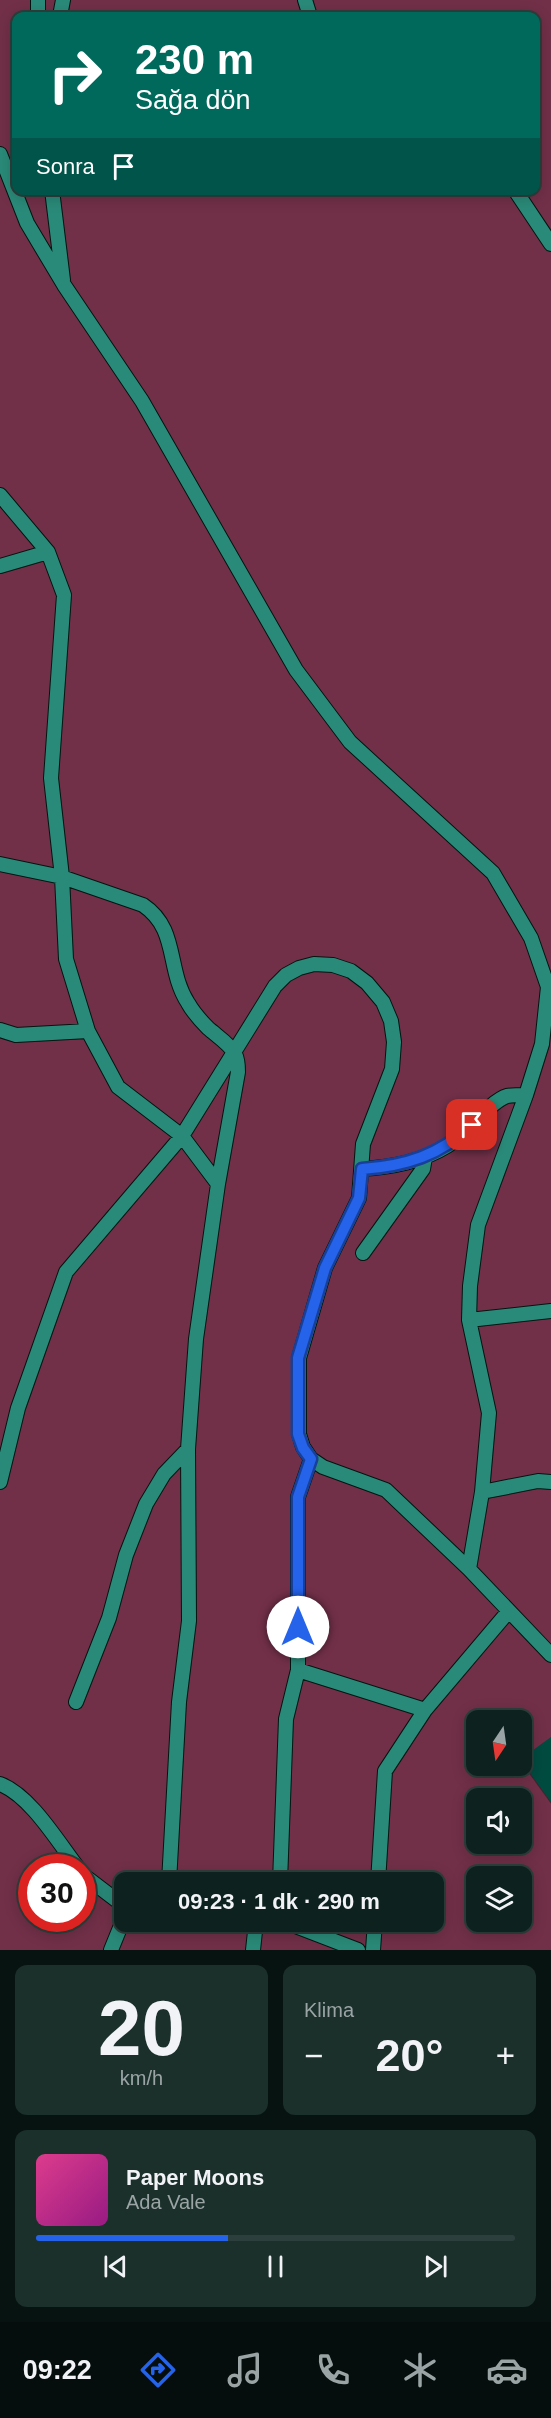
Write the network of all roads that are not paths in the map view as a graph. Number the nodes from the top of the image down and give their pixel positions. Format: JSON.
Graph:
{"nodes":[{"id":1,"x":0,"y":154,"type":"edge"},
{"id":2,"x":12,"y":184,"type":"edge"},
{"id":3,"x":16,"y":195,"type":"edge"},
{"id":4,"x":53,"y":195,"type":"edge"},
{"id":5,"x":518,"y":195,"type":"edge"},
{"id":6,"x":551,"y":244,"type":"edge"},
{"id":7,"x":64,"y":285,"type":"junction"},
{"id":8,"x":0,"y":495,"type":"edge"},
{"id":9,"x":48,"y":552,"type":"junction"},
{"id":10,"x":0,"y":566,"type":"edge"},
{"id":11,"x":0,"y":864,"type":"edge"},
{"id":12,"x":62,"y":877,"type":"junction"},
{"id":13,"x":0,"y":1030,"type":"edge"},
{"id":14,"x":88,"y":1030,"type":"junction"},
{"id":15,"x":547,"y":1045,"type":"edge"},
{"id":16,"x":234,"y":1051,"type":"junction"},
{"id":17,"x":526,"y":1095,"type":"junction"},
{"id":18,"x":182,"y":1136,"type":"junction"},
{"id":19,"x":425,"y":1157,"type":"junction"},
{"id":20,"x":362,"y":1169,"type":"junction"},
{"id":21,"x":218,"y":1184,"type":"junction"},
{"id":22,"x":363,"y":1253,"type":"dead end"},
{"id":23,"x":551,"y":1311,"type":"edge"},
{"id":24,"x":469,"y":1320,"type":"junction"},
{"id":25,"x":188,"y":1449,"type":"junction"},
{"id":26,"x":311,"y":1459,"type":"junction"},
{"id":27,"x":0,"y":1482,"type":"edge"},
{"id":28,"x":551,"y":1482,"type":"edge"},
{"id":29,"x":482,"y":1492,"type":"junction"},
{"id":30,"x":469,"y":1569,"type":"junction"},
{"id":31,"x":508,"y":1612,"type":"junction"},
{"id":32,"x":551,"y":1655,"type":"edge"},
{"id":33,"x":298,"y":1670,"type":"junction"},
{"id":34,"x":76,"y":1702,"type":"dead end"},
{"id":35,"x":425,"y":1710,"type":"junction"},
{"id":36,"x":0,"y":1784,"type":"edge"},
{"id":37,"x":67,"y":1854,"type":"edge"},
{"id":38,"x":170,"y":1872,"type":"edge"},
{"id":39,"x":280,"y":1872,"type":"edge"},
{"id":40,"x":379,"y":1872,"type":"edge"},
{"id":41,"x":96,"y":1885,"type":"edge"},
{"id":42,"x":114,"y":1898,"type":"edge"},
{"id":43,"x":118,"y":1932,"type":"edge"},
{"id":44,"x":255,"y":1932,"type":"edge"},
{"id":45,"x":311,"y":1932,"type":"edge"},
{"id":46,"x":374,"y":1932,"type":"edge"},
{"id":47,"x":111,"y":1950,"type":"edge"},
{"id":48,"x":253,"y":1950,"type":"edge"},
{"id":49,"x":358,"y":1950,"type":"edge"},
{"id":50,"x":373,"y":1950,"type":"edge"}],
"edges":[{"from":1,"to":2,"type":"street"},
{"from":3,"to":7,"type":"street"},
{"from":4,"to":7,"type":"street"},
{"from":5,"to":6,"type":"street"},
{"from":7,"to":15,"type":"street"},
{"from":8,"to":9,"type":"street"},
{"from":9,"to":10,"type":"street"},
{"from":9,"to":12,"type":"street"},
{"from":11,"to":12,"type":"street"},
{"from":12,"to":14,"type":"street"},
{"from":12,"to":16,"type":"street"},
{"from":13,"to":14,"type":"street"},
{"from":14,"to":18,"type":"street"},
{"from":15,"to":17,"type":"street"},
{"from":16,"to":18,"type":"street"},
{"from":16,"to":20,"type":"street"},
{"from":16,"to":21,"type":"street"},
{"from":17,"to":19,"type":"street"},
{"from":17,"to":24,"type":"street"},
{"from":18,"to":21,"type":"street"},
{"from":18,"to":27,"type":"street"},
{"from":19,"to":20,"type":"street"},
{"from":19,"to":22,"type":"street"},
{"from":20,"to":26,"type":"street"},
{"from":21,"to":25,"type":"street"},
{"from":23,"to":24,"type":"street"},
{"from":24,"to":29,"type":"street"},
{"from":25,"to":34,"type":"street"},
{"from":25,"to":38,"type":"street"},
{"from":26,"to":30,"type":"street"},
{"from":26,"to":33,"type":"street"},
{"from":28,"to":29,"type":"street"},
{"from":29,"to":30,"type":"street"},
{"from":30,"to":31,"type":"street"},
{"from":31,"to":32,"type":"street"},
{"from":31,"to":35,"type":"street"},
{"from":33,"to":35,"type":"street"},
{"from":33,"to":39,"type":"street"},
{"from":35,"to":40,"type":"street"},
{"from":36,"to":37,"type":"street"},
{"from":41,"to":42,"type":"street"},
{"from":43,"to":47,"type":"street"},
{"from":44,"to":48,"type":"street"},
{"from":45,"to":49,"type":"street"},
{"from":46,"to":50,"type":"street"}]}
